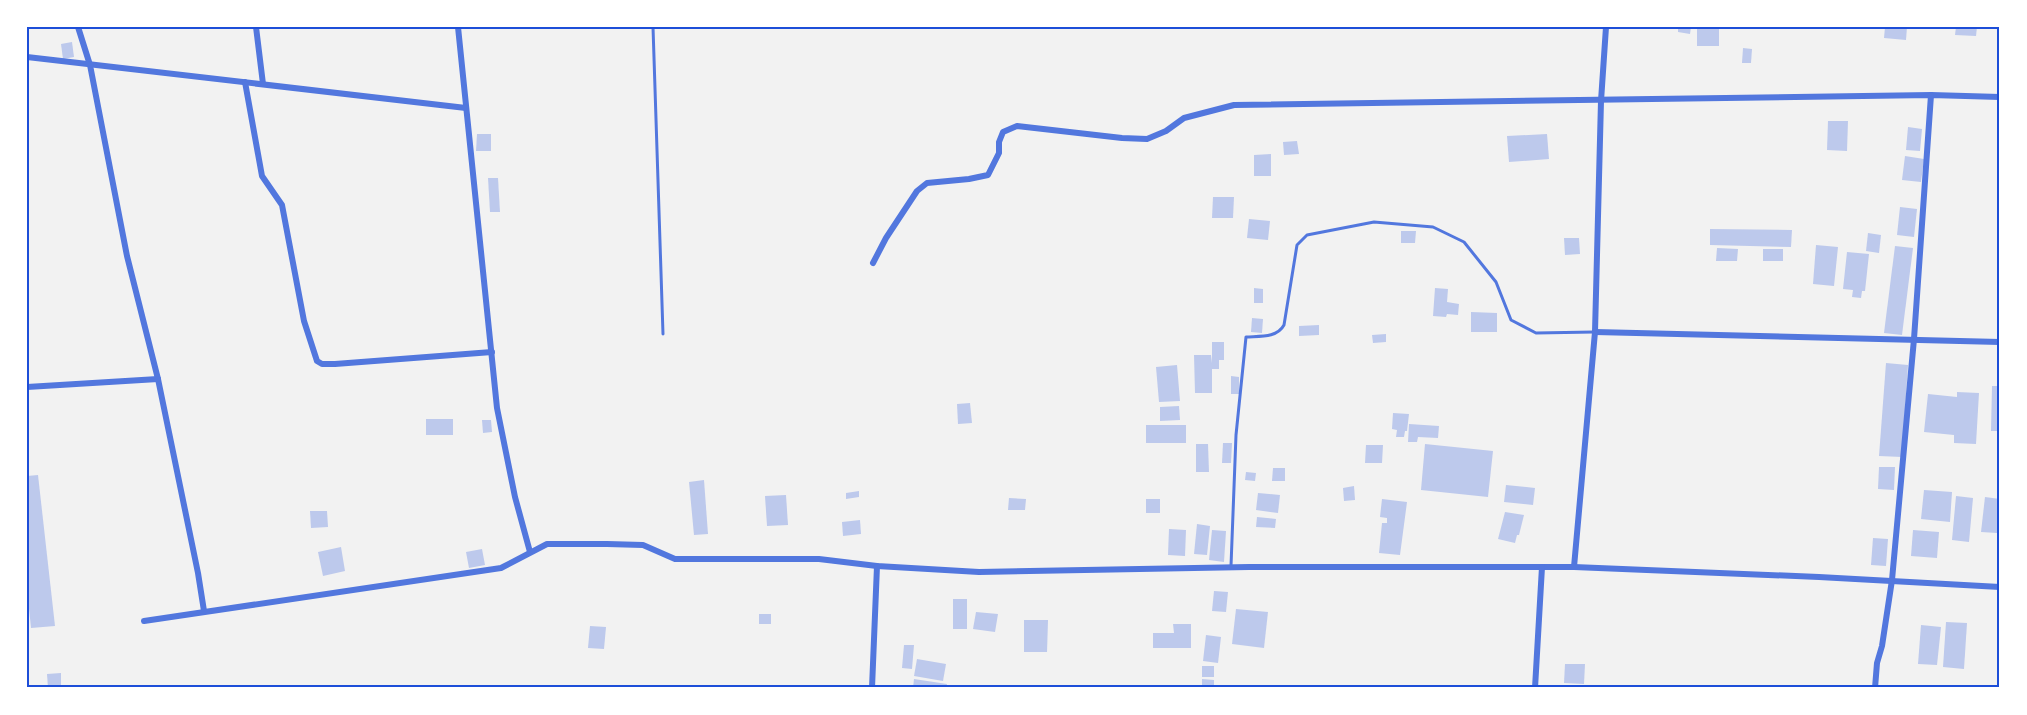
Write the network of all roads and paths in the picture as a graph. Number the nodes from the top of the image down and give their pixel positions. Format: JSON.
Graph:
{"nodes":[{"id":1,"x":78,"y":27,"type":"edge"},
{"id":2,"x":256,"y":27,"type":"edge"},
{"id":3,"x":458,"y":27,"type":"edge"},
{"id":4,"x":652,"y":27,"type":"edge"},
{"id":5,"x":1606,"y":27,"type":"edge"},
{"id":6,"x":27,"y":57,"type":"edge"},
{"id":7,"x":90,"y":65,"type":"junction"},
{"id":8,"x":245,"y":82,"type":"junction"},
{"id":9,"x":263,"y":84,"type":"junction"},
{"id":10,"x":1931,"y":95,"type":"junction"},
{"id":11,"x":2000,"y":97,"type":"edge"},
{"id":12,"x":1601,"y":100,"type":"junction"},
{"id":13,"x":466,"y":108,"type":"junction"},
{"id":14,"x":873,"y":263,"type":"dead end"},
{"id":15,"x":1595,"y":332,"type":"junction"},
{"id":16,"x":663,"y":334,"type":"dead end"},
{"id":17,"x":1914,"y":339,"type":"junction"},
{"id":18,"x":2000,"y":342,"type":"edge"},
{"id":19,"x":492,"y":352,"type":"junction"},
{"id":20,"x":158,"y":379,"type":"junction"},
{"id":21,"x":27,"y":387,"type":"edge"},
{"id":22,"x":530,"y":552,"type":"junction"},
{"id":23,"x":877,"y":566,"type":"junction"},
{"id":24,"x":1542,"y":567,"type":"junction"},
{"id":25,"x":1574,"y":567,"type":"junction"},
{"id":26,"x":1231,"y":568,"type":"junction"},
{"id":27,"x":1892,"y":580,"type":"junction"},
{"id":28,"x":2000,"y":587,"type":"edge"},
{"id":29,"x":204,"y":611,"type":"junction"},
{"id":30,"x":144,"y":621,"type":"dead end"},
{"id":31,"x":872,"y":688,"type":"edge"},
{"id":32,"x":1535,"y":688,"type":"edge"},
{"id":33,"x":1875,"y":688,"type":"edge"}],
"edges":[{"from":1,"to":7,"type":"street"},
{"from":2,"to":9,"type":"street"},
{"from":3,"to":13,"type":"street"},
{"from":4,"to":16,"type":"lane"},
{"from":5,"to":12,"type":"street"},
{"from":6,"to":7,"type":"street"},
{"from":7,"to":8,"type":"street"},
{"from":7,"to":20,"type":"street"},
{"from":8,"to":9,"type":"street"},
{"from":8,"to":19,"type":"street"},
{"from":9,"to":13,"type":"street"},
{"from":10,"to":11,"type":"street"},
{"from":10,"to":12,"type":"street"},
{"from":10,"to":17,"type":"street"},
{"from":12,"to":14,"type":"street"},
{"from":12,"to":15,"type":"street"},
{"from":13,"to":19,"type":"street"},
{"from":15,"to":17,"type":"street"},
{"from":15,"to":25,"type":"street"},
{"from":15,"to":26,"type":"lane"},
{"from":17,"to":18,"type":"street"},
{"from":17,"to":27,"type":"street"},
{"from":19,"to":22,"type":"street"},
{"from":20,"to":21,"type":"street"},
{"from":20,"to":29,"type":"street"},
{"from":22,"to":23,"type":"street"},
{"from":22,"to":29,"type":"street"},
{"from":23,"to":26,"type":"street"},
{"from":23,"to":31,"type":"street"},
{"from":24,"to":25,"type":"street"},
{"from":24,"to":26,"type":"street"},
{"from":24,"to":32,"type":"street"},
{"from":25,"to":27,"type":"street"},
{"from":27,"to":28,"type":"street"},
{"from":27,"to":33,"type":"street"},
{"from":29,"to":30,"type":"street"}]}
